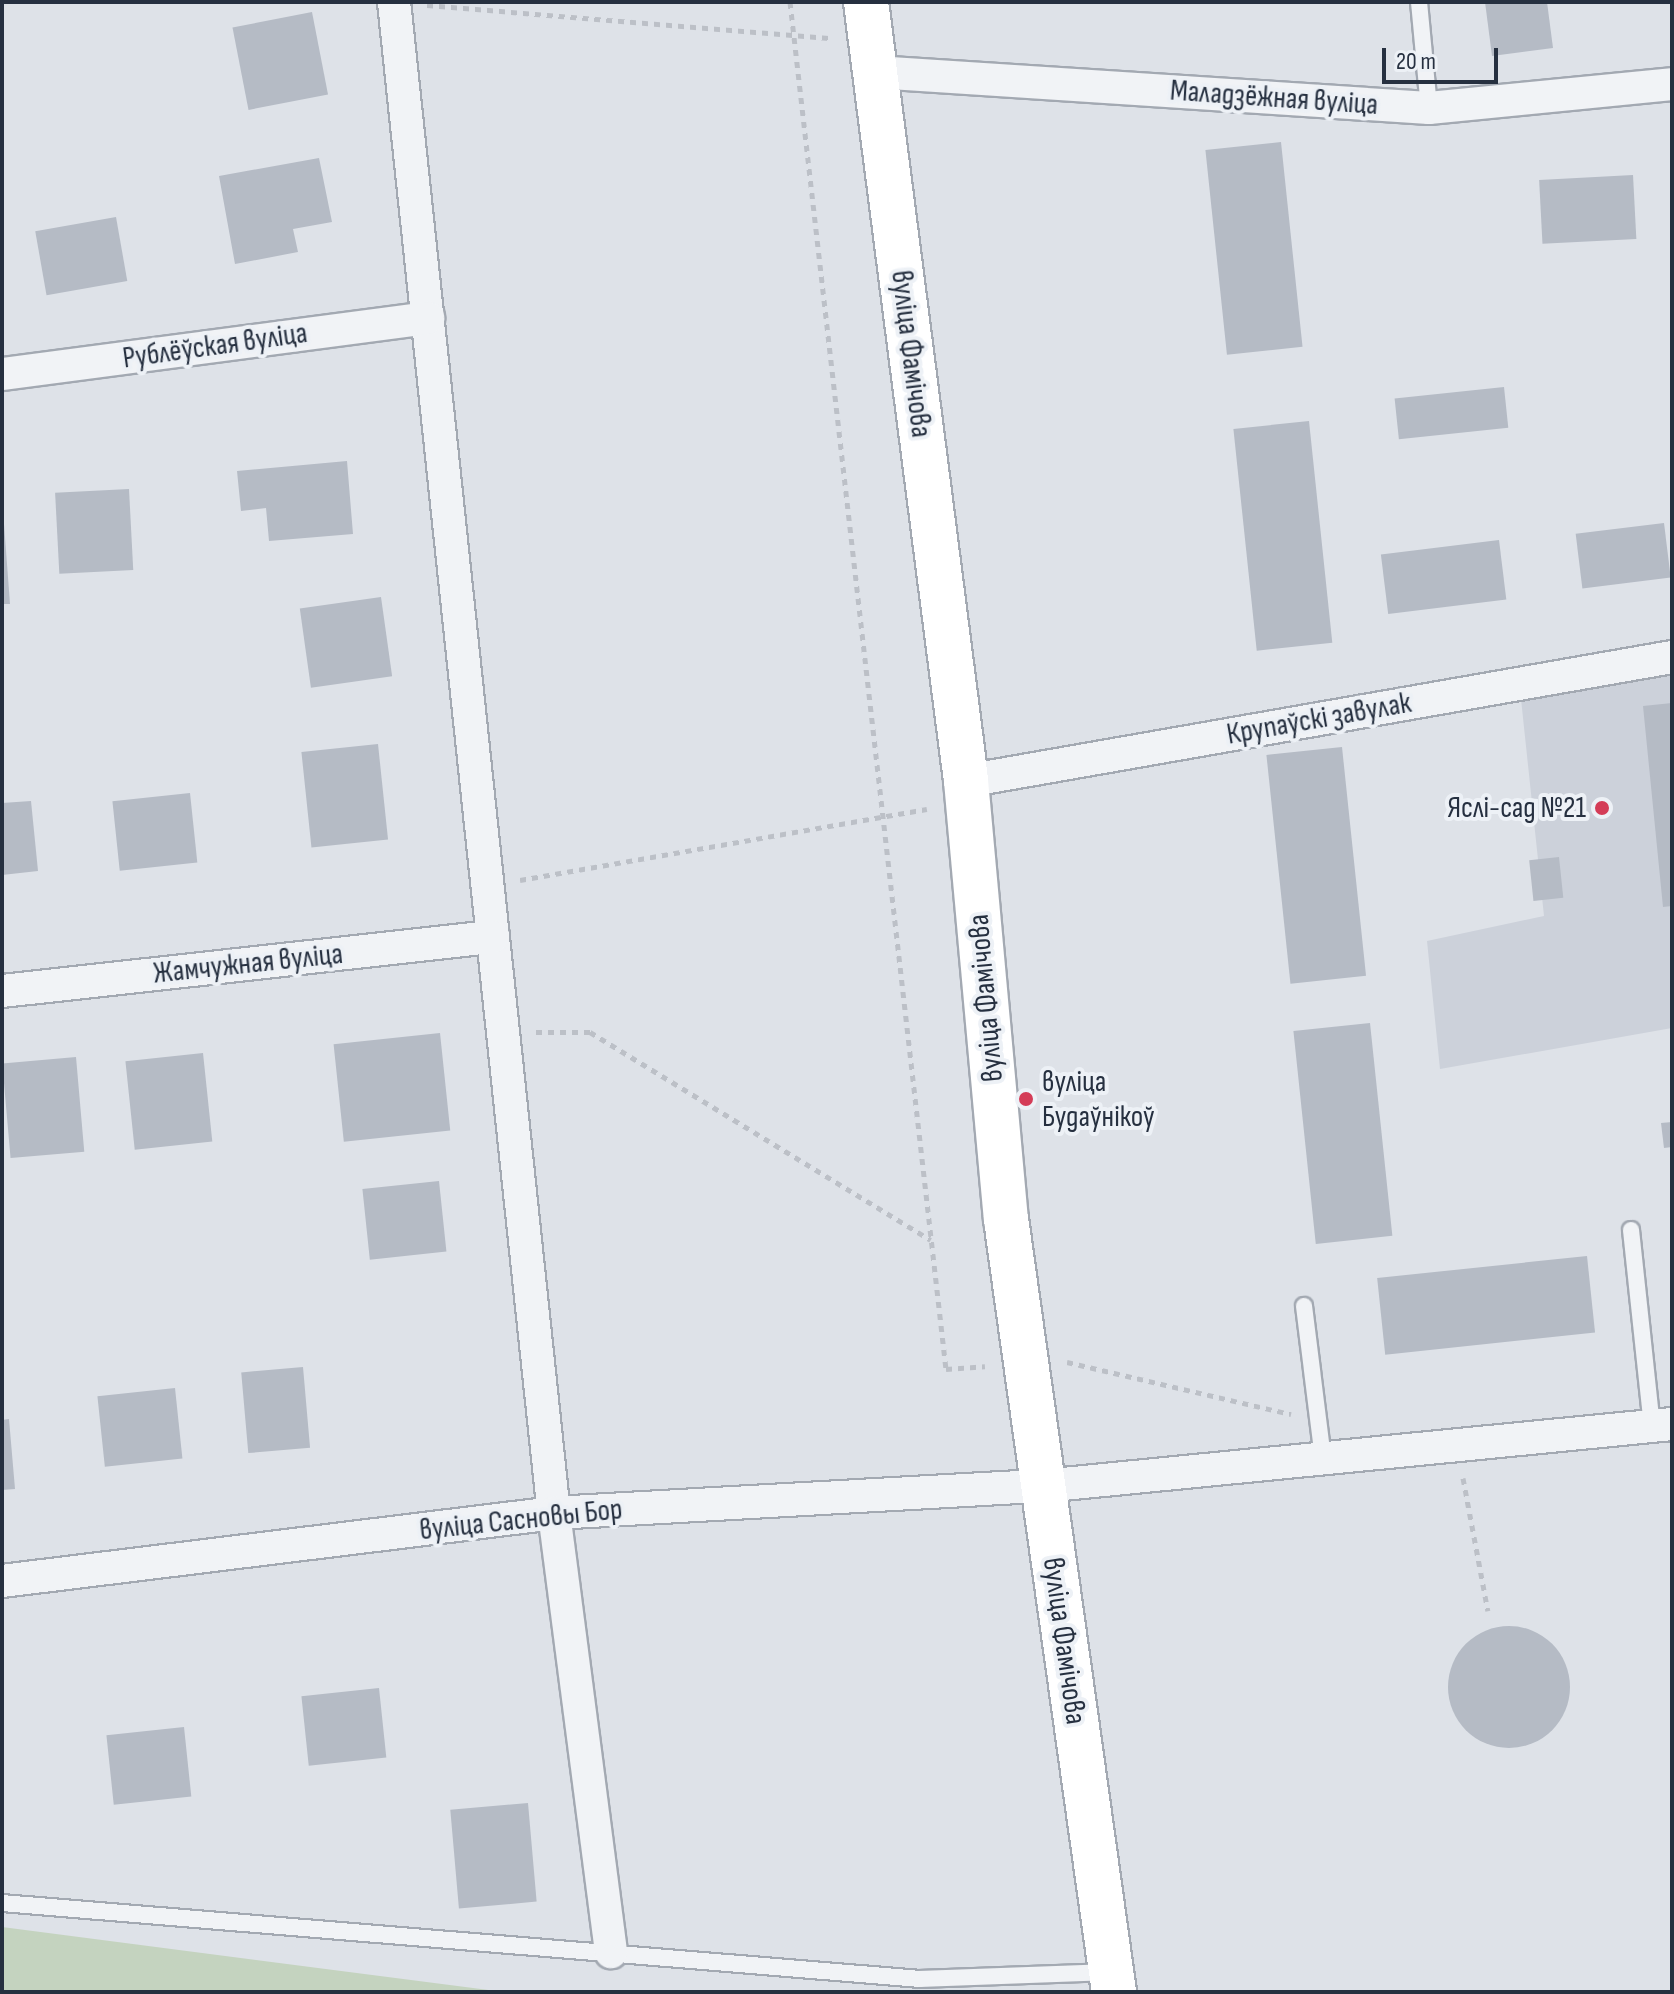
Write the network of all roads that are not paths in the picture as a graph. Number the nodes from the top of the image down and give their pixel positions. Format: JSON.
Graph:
{"nodes":[{"id":1,"x":394,"y":2,"type":"edge"},
{"id":2,"x":866,"y":2,"type":"edge"},
{"id":3,"x":1419,"y":2,"type":"edge"},
{"id":4,"x":875,"y":72,"type":"junction"},
{"id":5,"x":1672,"y":84,"type":"edge"},
{"id":6,"x":1429,"y":108,"type":"junction"},
{"id":7,"x":428,"y":318,"type":"junction"},
{"id":8,"x":2,"y":374,"type":"edge"},
{"id":9,"x":1672,"y":657,"type":"edge"},
{"id":10,"x":966,"y":781,"type":"junction"},
{"id":11,"x":493,"y":937,"type":"junction"},
{"id":12,"x":2,"y":991,"type":"edge"},
{"id":13,"x":1631,"y":1230,"type":"dead end"},
{"id":14,"x":1304,"y":1306,"type":"dead end"},
{"id":15,"x":1662,"y":1425,"type":"edge"},
{"id":16,"x":1323,"y":1459,"type":"junction"},
{"id":17,"x":1043,"y":1486,"type":"junction"},
{"id":18,"x":554,"y":1513,"type":"junction"},
{"id":19,"x":2,"y":1581,"type":"edge"},
{"id":20,"x":2,"y":1903,"type":"edge"},
{"id":21,"x":611,"y":1952,"type":"junction"},
{"id":22,"x":1113,"y":1982,"type":"edge"}],
"edges":[{"from":1,"to":7,"type":"street"},
{"from":2,"to":4,"type":"main road","name":"вуліца Фамічова"},
{"from":3,"to":6,"type":"lane"},
{"from":4,"to":6,"type":"street","name":"Маладзёжная вуліца"},
{"from":4,"to":10,"type":"main road","name":"вуліца Фамічова"},
{"from":5,"to":6,"type":"street","name":"Маладзёжная вуліца"},
{"from":7,"to":8,"type":"street","name":"Рублёўская вуліца"},
{"from":7,"to":11,"type":"street"},
{"from":9,"to":10,"type":"street","name":"Крупаўскі завулак"},
{"from":10,"to":17,"type":"main road","name":"вуліца Фамічова"},
{"from":11,"to":12,"type":"street","name":"Жамчужная вуліца"},
{"from":11,"to":18,"type":"street"},
{"from":13,"to":15,"type":"lane"},
{"from":14,"to":16,"type":"lane"},
{"from":15,"to":16,"type":"street"},
{"from":16,"to":17,"type":"street"},
{"from":17,"to":18,"type":"street","name":"вуліца Сасновы Бор"},
{"from":17,"to":22,"type":"main road","name":"вуліца Фамічова"},
{"from":18,"to":19,"type":"street","name":"вуліца Сасновы Бор"},
{"from":18,"to":21,"type":"street"},
{"from":20,"to":21,"type":"lane"},
{"from":21,"to":22,"type":"lane"}]}
